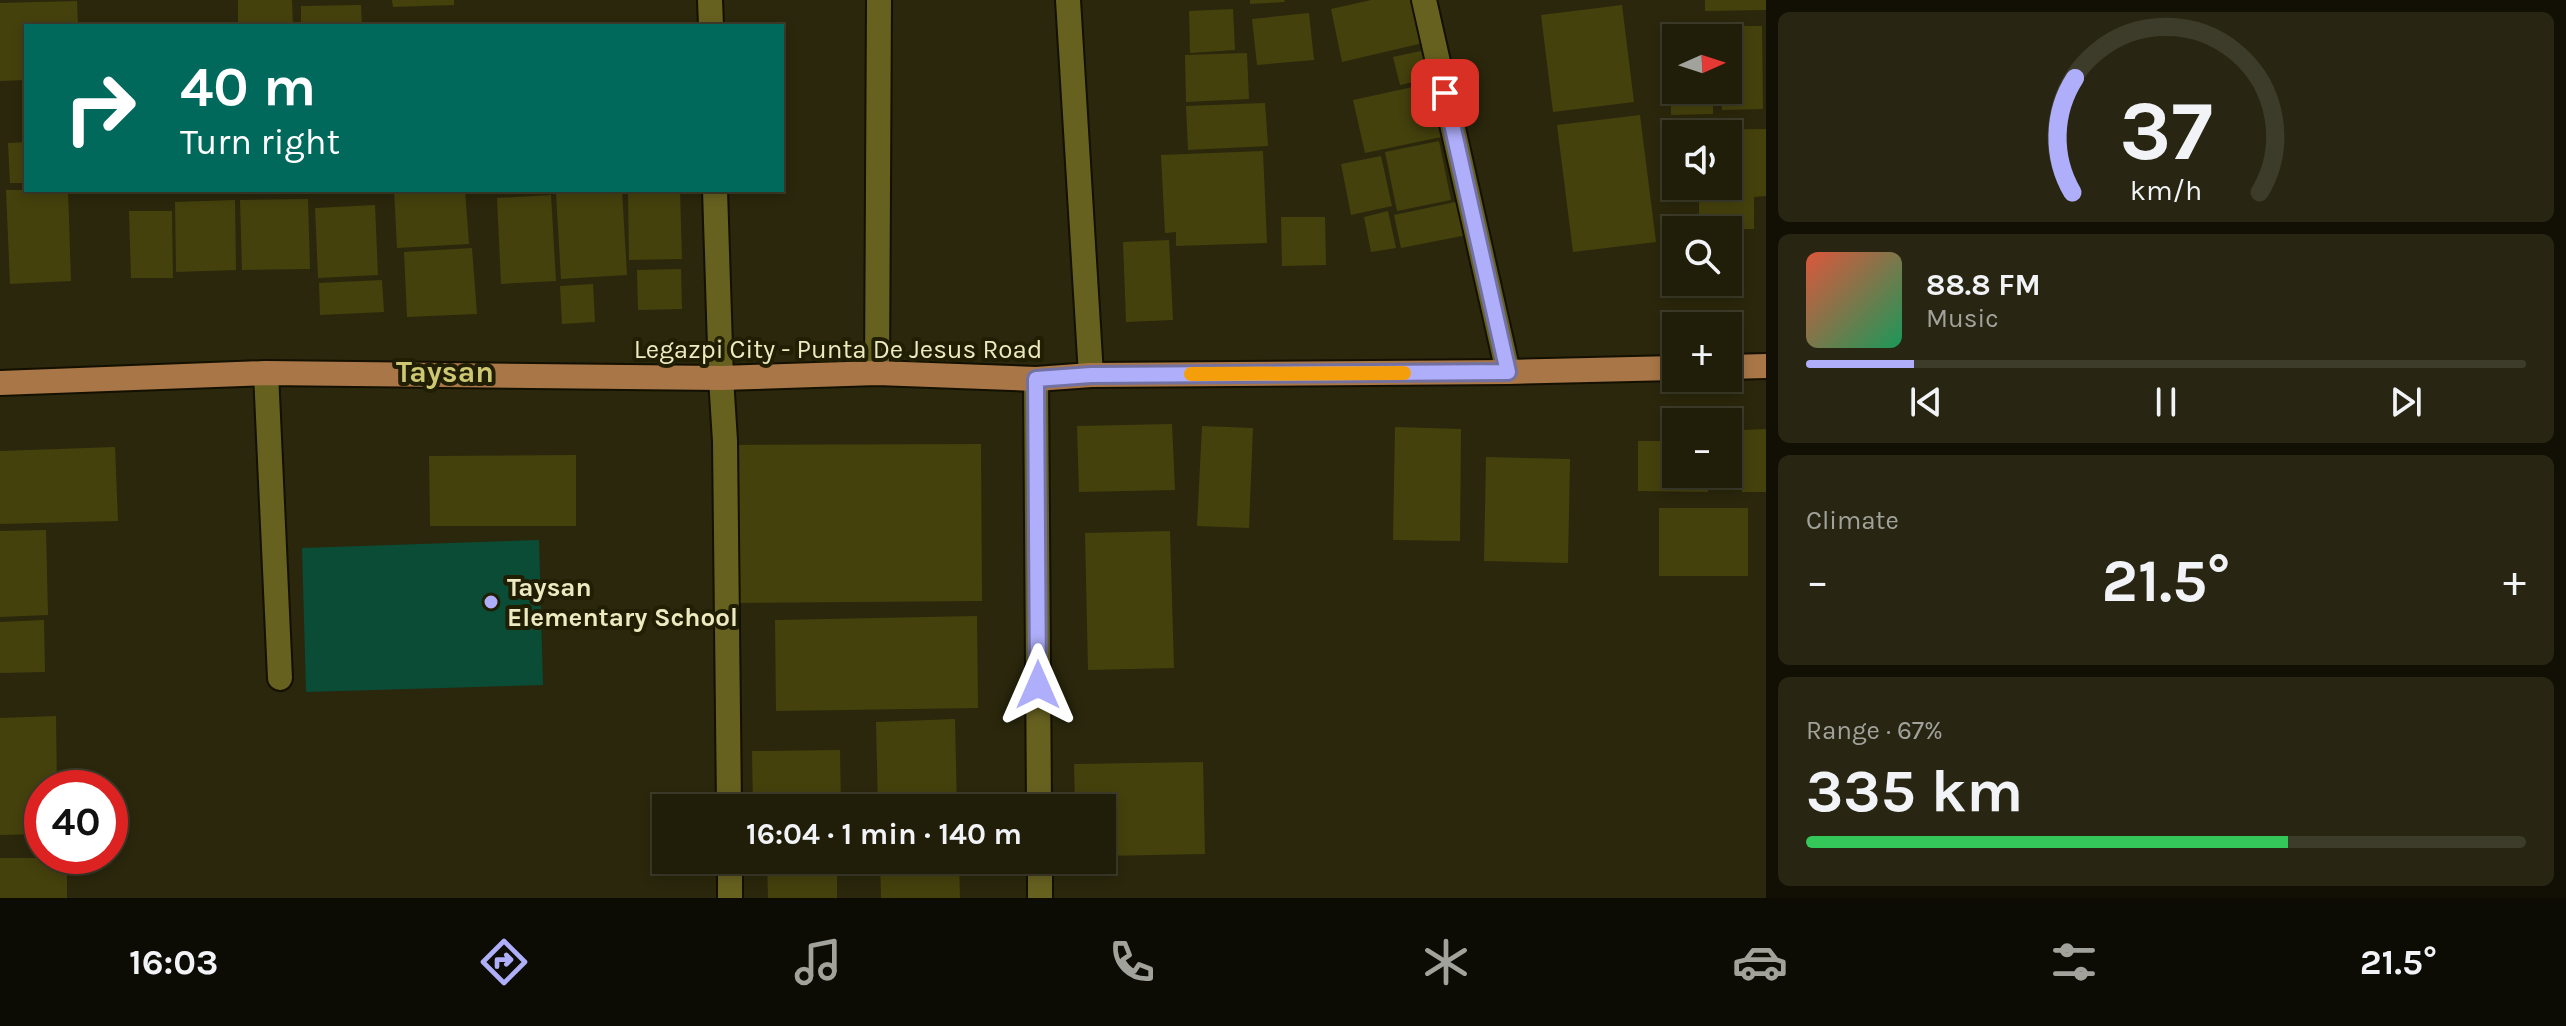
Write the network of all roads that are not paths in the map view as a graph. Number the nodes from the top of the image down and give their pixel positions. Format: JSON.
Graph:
{"nodes":[{"id":1,"x":710,"y":0,"type":"edge"},
{"id":2,"x":879,"y":0,"type":"edge"},
{"id":3,"x":1068,"y":0,"type":"edge"},
{"id":4,"x":1424,"y":0,"type":"edge"},
{"id":5,"x":711,"y":24,"type":"edge"},
{"id":6,"x":715,"y":192,"type":"edge"},
{"id":7,"x":1766,"y":366,"type":"edge"},
{"id":8,"x":1742,"y":367,"type":"edge"},
{"id":9,"x":1662,"y":368,"type":"edge"},
{"id":10,"x":1508,"y":372,"type":"junction"},
{"id":11,"x":266,"y":373,"type":"junction"},
{"id":12,"x":877,"y":373,"type":"junction"},
{"id":13,"x":1091,"y":375,"type":"junction"},
{"id":14,"x":721,"y":378,"type":"junction"},
{"id":15,"x":1036,"y":379,"type":"junction"},
{"id":16,"x":0,"y":383,"type":"edge"},
{"id":17,"x":280,"y":678,"type":"dead end"},
{"id":18,"x":729,"y":794,"type":"edge"},
{"id":19,"x":1039,"y":794,"type":"edge"},
{"id":20,"x":730,"y":874,"type":"edge"},
{"id":21,"x":1040,"y":874,"type":"edge"},
{"id":22,"x":730,"y":898,"type":"edge"},
{"id":23,"x":1040,"y":898,"type":"edge"}],
"edges":[{"from":1,"to":5,"type":"street"},
{"from":2,"to":12,"type":"street"},
{"from":3,"to":13,"type":"street"},
{"from":4,"to":10,"type":"street"},
{"from":6,"to":14,"type":"street"},
{"from":7,"to":8,"type":"main road"},
{"from":9,"to":10,"type":"main road","name":"Legazpi City - Punta De Jesus Road"},
{"from":10,"to":13,"type":"main road","name":"Legazpi City - Punta De Jesus Road"},
{"from":11,"to":14,"type":"main road","name":"Legazpi City - Punta De Jesus Road"},
{"from":11,"to":16,"type":"main road","name":"Legazpi City - Punta De Jesus Road"},
{"from":11,"to":17,"type":"street"},
{"from":12,"to":14,"type":"main road","name":"Legazpi City - Punta De Jesus Road"},
{"from":12,"to":15,"type":"main road","name":"Legazpi City - Punta De Jesus Road"},
{"from":13,"to":15,"type":"main road","name":"Legazpi City - Punta De Jesus Road"},
{"from":14,"to":18,"type":"street"},
{"from":15,"to":19,"type":"street"},
{"from":20,"to":22,"type":"street"},
{"from":21,"to":23,"type":"street"}]}
